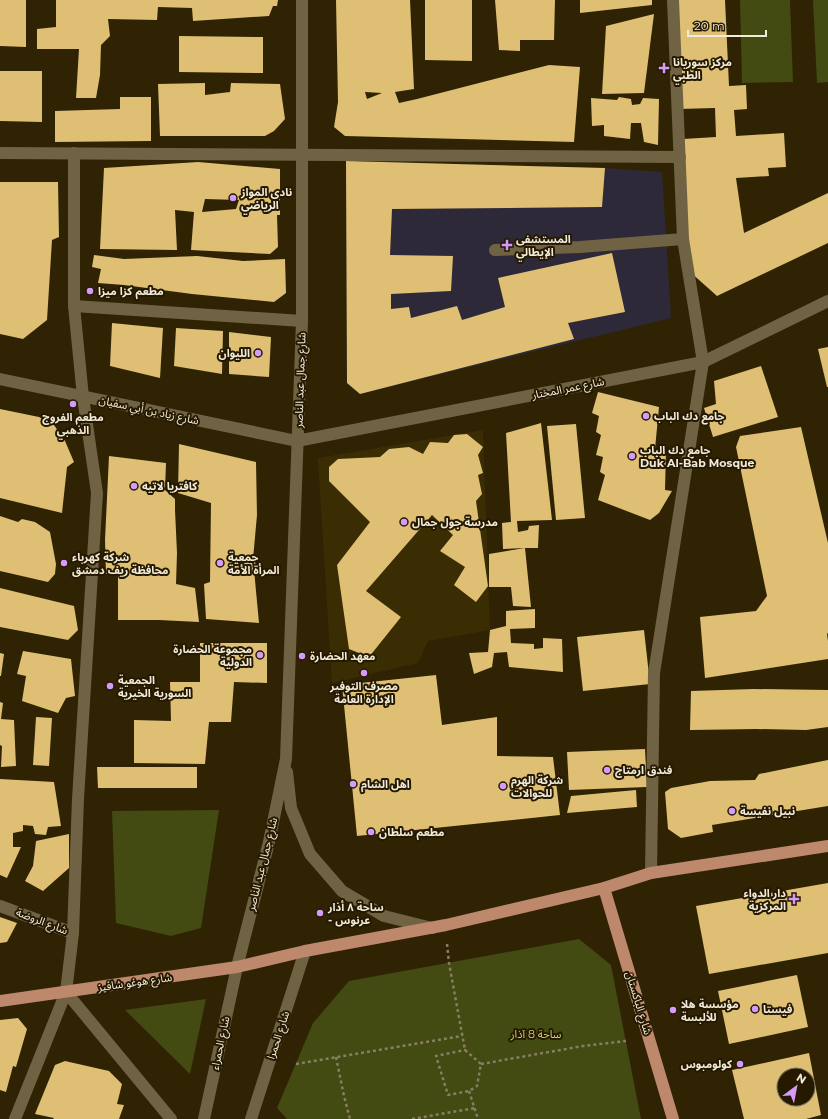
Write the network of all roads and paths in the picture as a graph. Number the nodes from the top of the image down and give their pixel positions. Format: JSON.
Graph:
{"nodes":[{"id":1,"x":302,"y":0,"type":"edge"},
{"id":2,"x":673,"y":0,"type":"edge"},
{"id":3,"x":0,"y":153,"type":"edge"},
{"id":4,"x":74,"y":153,"type":"junction"},
{"id":5,"x":303,"y":154,"type":"junction"},
{"id":6,"x":680,"y":157,"type":"junction"},
{"id":7,"x":683,"y":239,"type":"junction"},
{"id":8,"x":495,"y":250,"type":"dead end"},
{"id":9,"x":828,"y":301,"type":"edge"},
{"id":10,"x":74,"y":306,"type":"junction"},
{"id":11,"x":302,"y":321,"type":"junction"},
{"id":12,"x":703,"y":362,"type":"junction"},
{"id":13,"x":0,"y":378,"type":"edge"},
{"id":14,"x":83,"y":396,"type":"junction"},
{"id":15,"x":297,"y":441,"type":"junction"},
{"id":16,"x":286,"y":759,"type":"junction"},
{"id":17,"x":828,"y":846,"type":"edge"},
{"id":18,"x":651,"y":873,"type":"junction"},
{"id":19,"x":604,"y":888,"type":"junction"},
{"id":20,"x":0,"y":906,"type":"edge"},
{"id":21,"x":446,"y":925,"type":"junction"},
{"id":22,"x":432,"y":928,"type":"junction"},
{"id":23,"x":73,"y":933,"type":"junction"},
{"id":24,"x":305,"y":951,"type":"junction"},
{"id":25,"x":237,"y":967,"type":"junction"},
{"id":26,"x":66,"y":992,"type":"junction"},
{"id":27,"x":0,"y":1001,"type":"edge"},
{"id":28,"x":462,"y":1036,"type":"junction"},
{"id":29,"x":626,"y":1040,"type":"dead end"},
{"id":30,"x":464,"y":1050,"type":"junction"},
{"id":31,"x":336,"y":1057,"type":"junction"},
{"id":32,"x":296,"y":1064,"type":"dead end"},
{"id":33,"x":481,"y":1064,"type":"junction"},
{"id":34,"x":469,"y":1091,"type":"junction"},
{"id":35,"x":474,"y":1108,"type":"junction"},
{"id":36,"x":15,"y":1119,"type":"edge"},
{"id":37,"x":171,"y":1119,"type":"edge"},
{"id":38,"x":204,"y":1119,"type":"edge"},
{"id":39,"x":251,"y":1119,"type":"edge"},
{"id":40,"x":350,"y":1119,"type":"edge"},
{"id":41,"x":412,"y":1119,"type":"edge"},
{"id":42,"x":478,"y":1119,"type":"edge"},
{"id":43,"x":673,"y":1119,"type":"edge"}],
"edges":[{"from":1,"to":5,"type":"street","name":"شارع جمال عبد الناصر"},
{"from":2,"to":6,"type":"street"},
{"from":3,"to":4,"type":"street"},
{"from":4,"to":5,"type":"street"},
{"from":4,"to":10,"type":"street"},
{"from":5,"to":6,"type":"street"},
{"from":5,"to":11,"type":"street","name":"شارع جمال عبد الناصر"},
{"from":6,"to":7,"type":"street"},
{"from":7,"to":8,"type":"street"},
{"from":7,"to":12,"type":"street"},
{"from":9,"to":12,"type":"street","name":"شارع عمر المختار"},
{"from":10,"to":11,"type":"street"},
{"from":10,"to":14,"type":"street"},
{"from":11,"to":15,"type":"street","name":"شارع جمال عبد الناصر"},
{"from":12,"to":15,"type":"street","name":"شارع عمر المختار"},
{"from":12,"to":18,"type":"street"},
{"from":13,"to":14,"type":"street","name":"شارع زياد بن أبي سفيان"},
{"from":14,"to":15,"type":"street","name":"شارع زياد بن أبي سفيان"},
{"from":14,"to":23,"type":"street"},
{"from":15,"to":16,"type":"street","name":"شارع جمال عبد الناصر"},
{"from":16,"to":22,"type":"street","name":"شارع جمال عبد الناصر"},
{"from":16,"to":25,"type":"street","name":"شارع جمال عبد الناصر"},
{"from":17,"to":18,"type":"main road","name":"شارع هوغو شافيز"},
{"from":18,"to":19,"type":"main road","name":"شارع هوغو شافيز"},
{"from":19,"to":21,"type":"main road","name":"شارع هوغو شافيز"},
{"from":19,"to":43,"type":"main road","name":"شارع الباكستان"},
{"from":20,"to":23,"type":"street","name":"شارع الروضة"},
{"from":21,"to":22,"type":"main road","name":"شارع هوغو شافيز"},
{"from":21,"to":28,"type":"path"},
{"from":22,"to":24,"type":"main road","name":"شارع هوغو شافيز"},
{"from":23,"to":26,"type":"street","name":"شارع الروضة"},
{"from":24,"to":25,"type":"main road","name":"شارع هوغو شافيز"},
{"from":24,"to":39,"type":"street","name":"شارع الحمرا"},
{"from":25,"to":26,"type":"main road","name":"شارع هوغو شافيز"},
{"from":25,"to":38,"type":"street","name":"شارع الحمراء"},
{"from":26,"to":27,"type":"main road","name":"شارع هوغو شافيز"},
{"from":26,"to":36,"type":"street","name":"شارع الروضة"},
{"from":26,"to":37,"type":"street"},
{"from":28,"to":30,"type":"path"},
{"from":28,"to":31,"type":"path"},
{"from":29,"to":33,"type":"path"},
{"from":30,"to":33,"type":"path"},
{"from":30,"to":34,"type":"path"},
{"from":31,"to":32,"type":"path"},
{"from":31,"to":40,"type":"path"},
{"from":33,"to":34,"type":"path"},
{"from":34,"to":35,"type":"path"},
{"from":35,"to":41,"type":"path"},
{"from":35,"to":42,"type":"path"}]}
